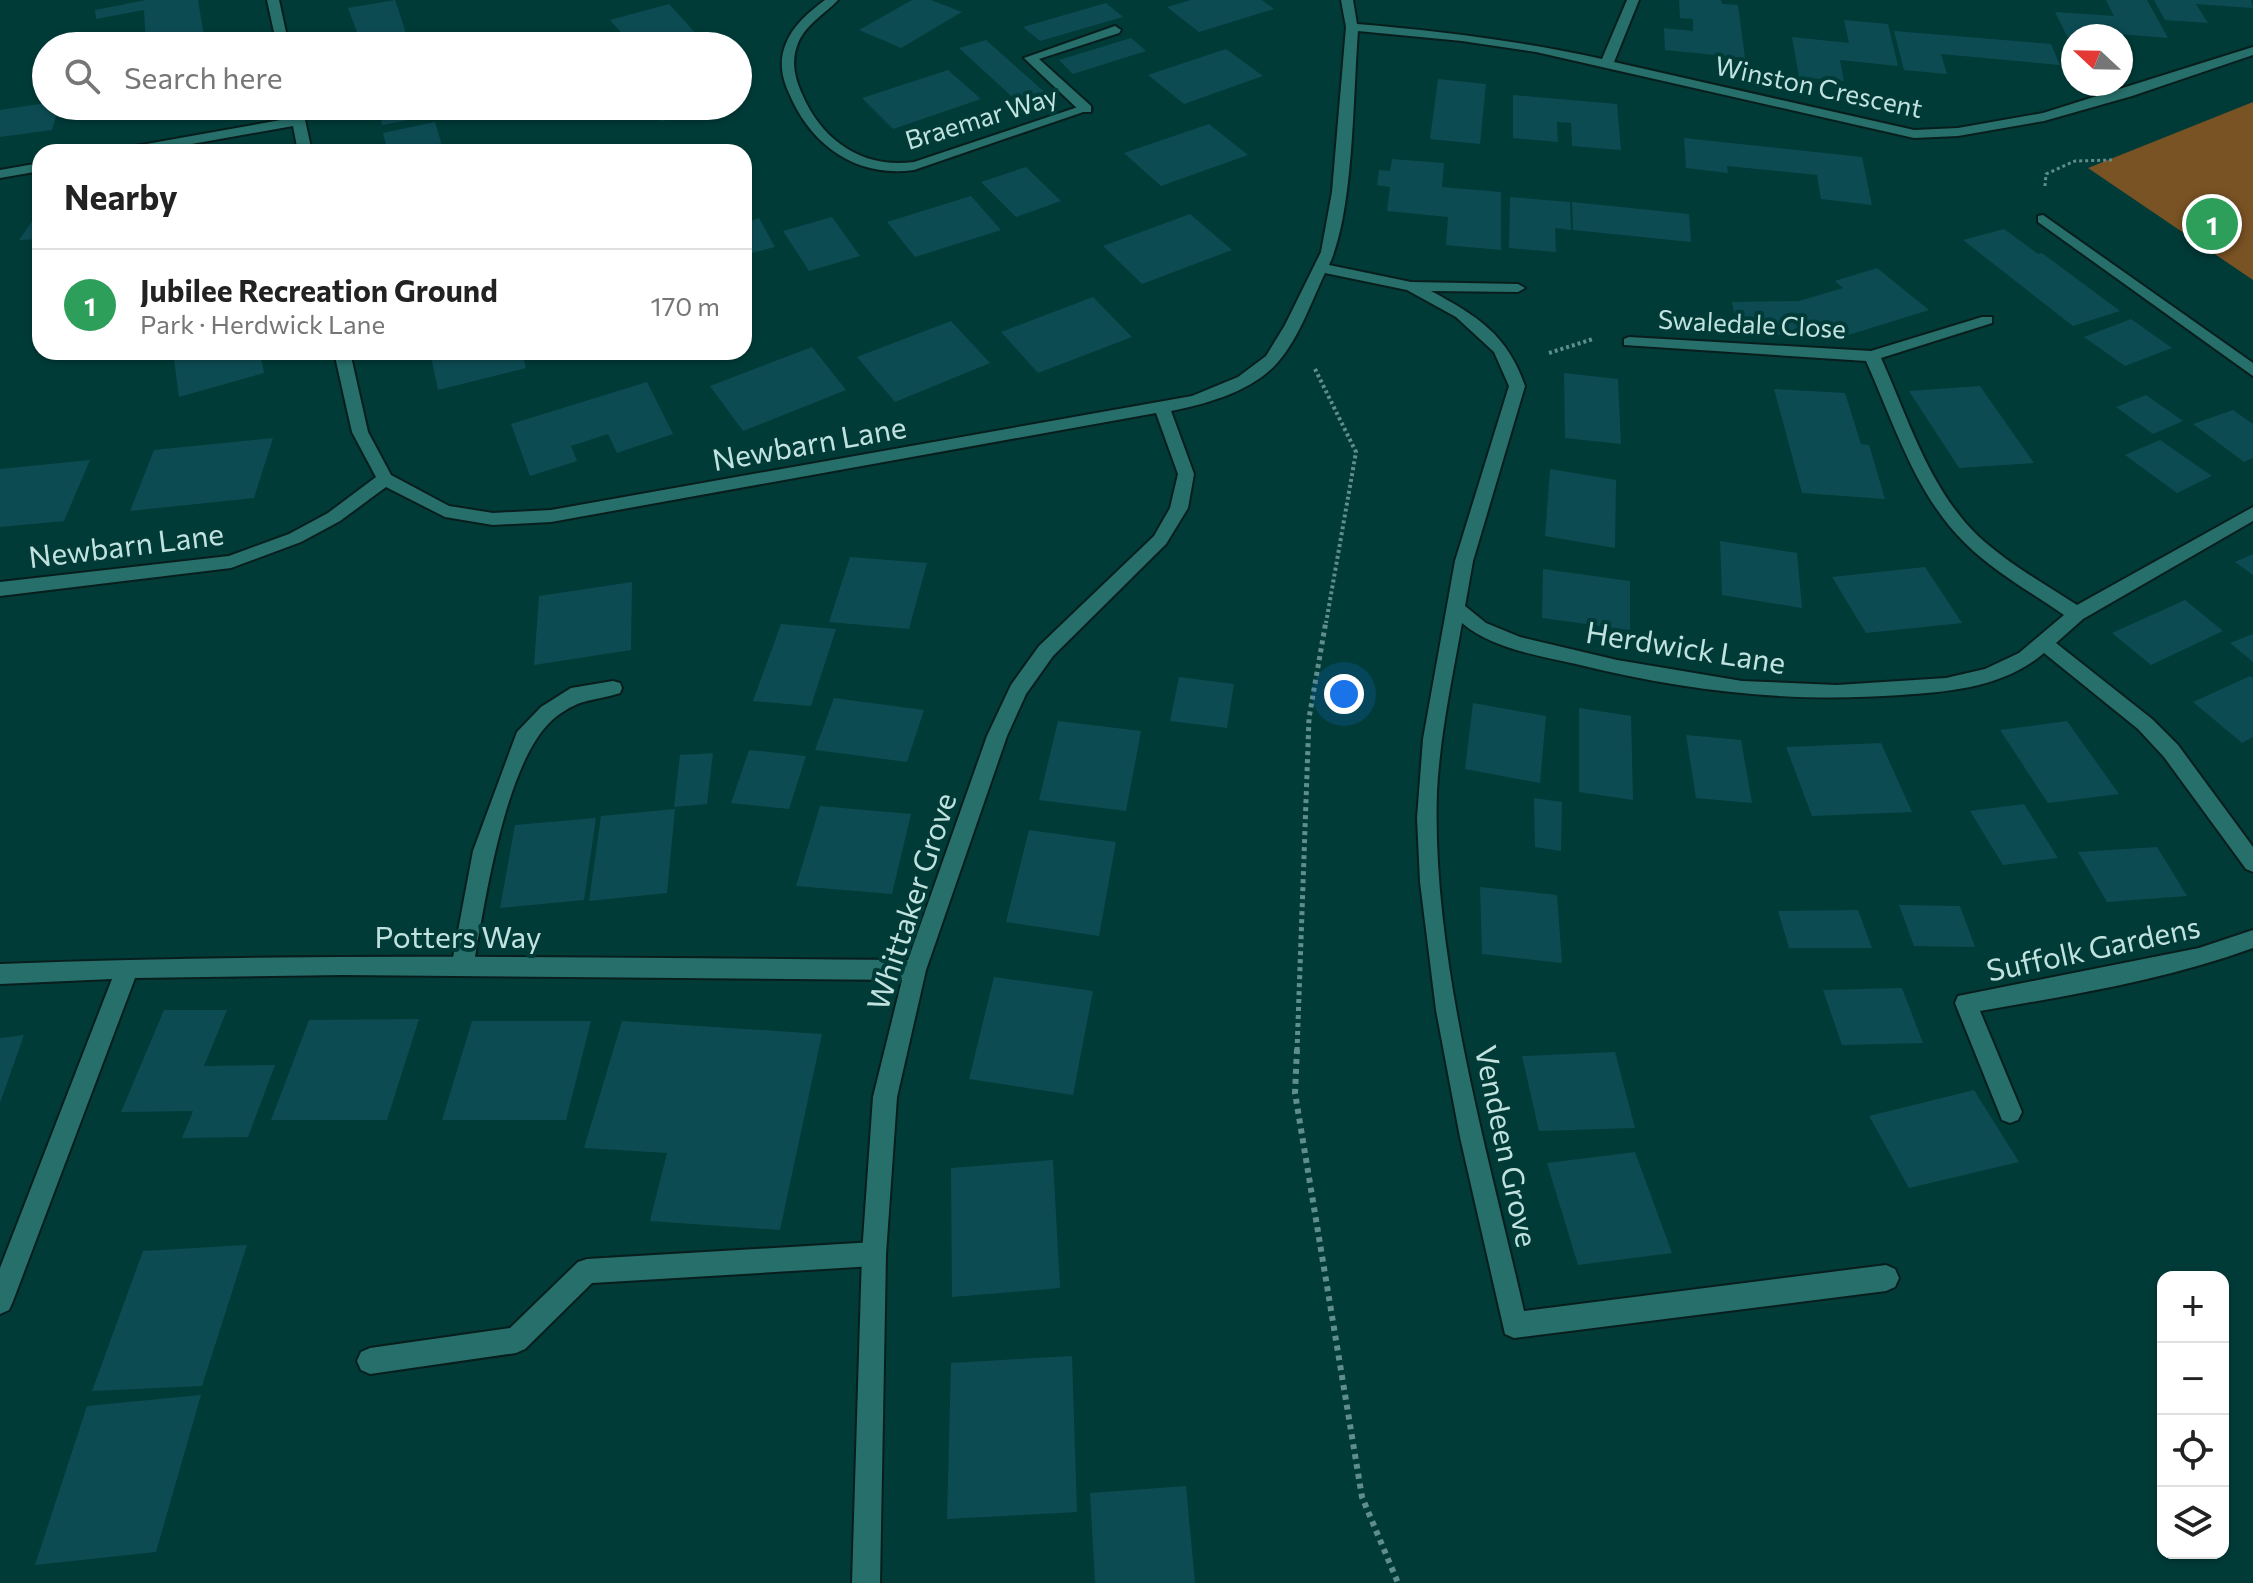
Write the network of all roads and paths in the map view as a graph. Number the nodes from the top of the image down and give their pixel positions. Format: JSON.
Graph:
{"nodes":[{"id":1,"x":273,"y":0,"type":"edge"},
{"id":2,"x":832,"y":0,"type":"edge"},
{"id":3,"x":1347,"y":0,"type":"edge"},
{"id":4,"x":1633,"y":0,"type":"edge"},
{"id":5,"x":1352,"y":27,"type":"junction"},
{"id":6,"x":1115,"y":30,"type":"dead end"},
{"id":7,"x":280,"y":32,"type":"edge"},
{"id":8,"x":2253,"y":51,"type":"edge"},
{"id":9,"x":1607,"y":63,"type":"junction"},
{"id":10,"x":299,"y":121,"type":"joint"},
{"id":11,"x":169,"y":144,"type":"edge"},
{"id":12,"x":303,"y":144,"type":"edge"},
{"id":13,"x":2112,"y":160,"type":"dead end"},
{"id":14,"x":32,"y":168,"type":"edge"},
{"id":15,"x":0,"y":174,"type":"edge"},
{"id":16,"x":2043,"y":219,"type":"joint"},
{"id":17,"x":1320,"y":268,"type":"junction"},
{"id":18,"x":1411,"y":286,"type":"junction"},
{"id":19,"x":1518,"y":288,"type":"dead end"},
{"id":20,"x":1987,"y":320,"type":"dead end"},
{"id":21,"x":1293,"y":325,"type":"junction"},
{"id":22,"x":1629,"y":342,"type":"joint"},
{"id":23,"x":1872,"y":356,"type":"junction"},
{"id":24,"x":344,"y":360,"type":"edge"},
{"id":25,"x":1511,"y":365,"type":"junction"},
{"id":26,"x":2253,"y":371,"type":"edge"},
{"id":27,"x":1162,"y":408,"type":"junction"},
{"id":28,"x":385,"y":479,"type":"junction"},
{"id":29,"x":2253,"y":513,"type":"edge"},
{"id":30,"x":0,"y":589,"type":"edge"},
{"id":31,"x":1456,"y":608,"type":"junction"},
{"id":32,"x":2077,"y":614,"type":"junction"},
{"id":33,"x":2044,"y":643,"type":"junction"},
{"id":34,"x":613,"y":688,"type":"dead end"},
{"id":35,"x":2253,"y":863,"type":"edge"},
{"id":36,"x":2253,"y":939,"type":"edge"},
{"id":37,"x":463,"y":963,"type":"junction"},
{"id":38,"x":128,"y":967,"type":"junction"},
{"id":39,"x":915,"y":970,"type":"junction"},
{"id":40,"x":0,"y":974,"type":"edge"},
{"id":41,"x":2010,"y":1112,"type":"dead end"},
{"id":42,"x":874,"y":1254,"type":"junction"},
{"id":43,"x":1886,"y":1278,"type":"dead end"},
{"id":44,"x":0,"y":1301,"type":"edge"},
{"id":45,"x":370,"y":1361,"type":"dead end"},
{"id":46,"x":866,"y":1583,"type":"edge"},
{"id":47,"x":1398,"y":1583,"type":"edge"}],
"edges":[{"from":1,"to":7,"type":"street"},
{"from":2,"to":6,"type":"street","name":"Braemar Way"},
{"from":3,"to":5,"type":"street","name":"Newbarn Lane"},
{"from":4,"to":9,"type":"street"},
{"from":5,"to":9,"type":"street","name":"Winston Crescent"},
{"from":5,"to":17,"type":"street","name":"Newbarn Lane"},
{"from":8,"to":9,"type":"street","name":"Winston Crescent"},
{"from":10,"to":11,"type":"street"},
{"from":10,"to":12,"type":"street"},
{"from":13,"to":16,"type":"path"},
{"from":14,"to":15,"type":"street"},
{"from":16,"to":26,"type":"street"},
{"from":17,"to":18,"type":"street"},
{"from":17,"to":21,"type":"street","name":"Newbarn Lane"},
{"from":18,"to":19,"type":"street"},
{"from":18,"to":25,"type":"street"},
{"from":20,"to":23,"type":"street","name":"Swaledale Close"},
{"from":21,"to":27,"type":"street","name":"Newbarn Lane"},
{"from":21,"to":47,"type":"path"},
{"from":22,"to":23,"type":"street","name":"Swaledale Close"},
{"from":22,"to":25,"type":"path"},
{"from":23,"to":32,"type":"street","name":"Swaledale Close"},
{"from":24,"to":28,"type":"street"},
{"from":25,"to":31,"type":"street"},
{"from":27,"to":28,"type":"street","name":"Newbarn Lane"},
{"from":27,"to":39,"type":"street","name":"Whittaker Grove"},
{"from":28,"to":30,"type":"street","name":"Newbarn Lane"},
{"from":29,"to":32,"type":"street","name":"Herdwick Lane"},
{"from":31,"to":33,"type":"street","name":"Herdwick Lane"},
{"from":31,"to":43,"type":"street","name":"Vendeen Grove"},
{"from":32,"to":33,"type":"street","name":"Herdwick Lane"},
{"from":33,"to":35,"type":"street"},
{"from":34,"to":37,"type":"street"},
{"from":36,"to":41,"type":"street","name":"Suffolk Gardens"},
{"from":37,"to":38,"type":"street","name":"Potters Way"},
{"from":37,"to":39,"type":"street","name":"Potters Way"},
{"from":38,"to":40,"type":"street","name":"Potters Way"},
{"from":38,"to":44,"type":"street"},
{"from":39,"to":42,"type":"street","name":"Whittaker Grove"},
{"from":42,"to":45,"type":"street"},
{"from":42,"to":46,"type":"street","name":"Whittaker Grove"}]}
